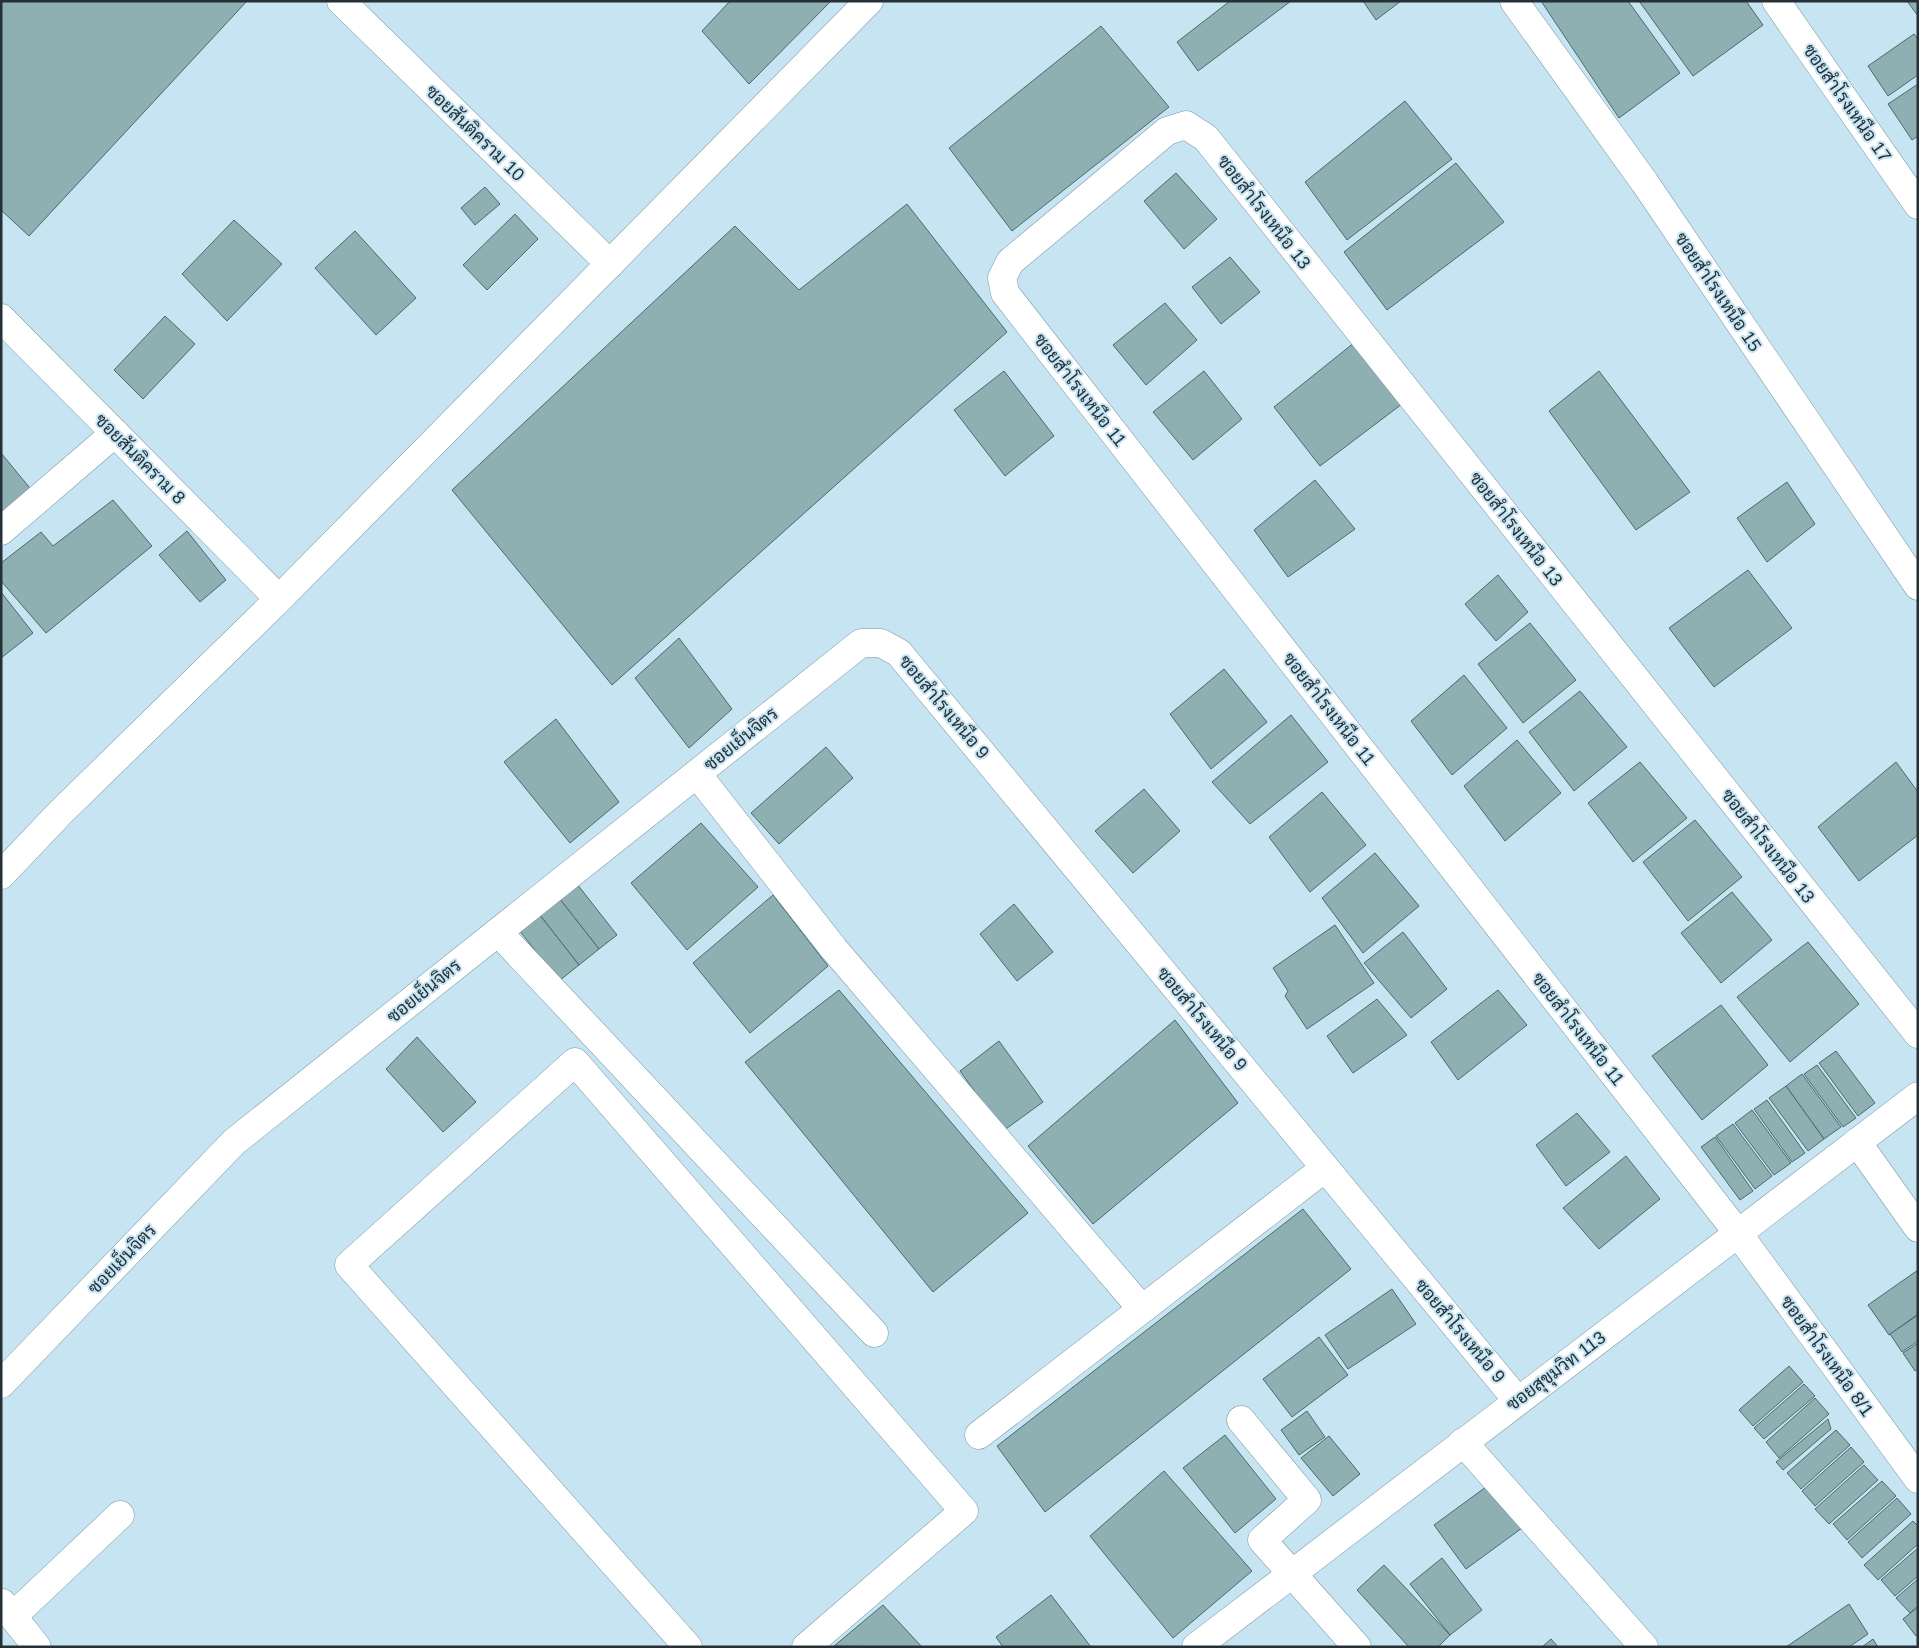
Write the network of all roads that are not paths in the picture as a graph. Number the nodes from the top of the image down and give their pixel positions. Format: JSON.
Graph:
{"nodes":[{"id":1,"x":341,"y":1,"type":"edge"},
{"id":2,"x":869,"y":1,"type":"edge"},
{"id":3,"x":1514,"y":1,"type":"edge"},
{"id":4,"x":1776,"y":1,"type":"edge"},
{"id":5,"x":1088,"y":196,"type":"joint"},
{"id":6,"x":1918,"y":205,"type":"edge"},
{"id":7,"x":610,"y":264,"type":"junction"},
{"id":8,"x":1,"y":318,"type":"edge"},
{"id":9,"x":115,"y":434,"type":"junction"},
{"id":10,"x":1,"y":531,"type":"edge"},
{"id":11,"x":1918,"y":586,"type":"edge"},
{"id":12,"x":279,"y":599,"type":"junction"},
{"id":13,"x":881,"y":643,"type":"joint"},
{"id":14,"x":696,"y":774,"type":"junction"},
{"id":15,"x":1,"y":874,"type":"edge"},
{"id":16,"x":498,"y":932,"type":"junction"},
{"id":17,"x":1918,"y":1034,"type":"edge"},
{"id":18,"x":1918,"y":1096,"type":"edge"},
{"id":19,"x":1857,"y":1142,"type":"junction"},
{"id":20,"x":1325,"y":1168,"type":"junction"},
{"id":21,"x":1918,"y":1228,"type":"edge"},
{"id":22,"x":1737,"y":1232,"type":"junction"},
{"id":23,"x":1142,"y":1309,"type":"junction"},
{"id":24,"x":874,"y":1333,"type":"dead end"},
{"id":25,"x":1,"y":1384,"type":"edge"},
{"id":26,"x":1518,"y":1401,"type":"junction"},
{"id":27,"x":1242,"y":1420,"type":"dead end"},
{"id":28,"x":979,"y":1435,"type":"dead end"},
{"id":29,"x":1463,"y":1442,"type":"junction"},
{"id":30,"x":1918,"y":1479,"type":"edge"},
{"id":31,"x":120,"y":1515,"type":"dead end"},
{"id":32,"x":1291,"y":1574,"type":"junction"},
{"id":33,"x":7,"y":1609,"type":"edge"},
{"id":34,"x":814,"y":1644,"type":"edge"},
{"id":35,"x":37,"y":1647,"type":"edge"},
{"id":36,"x":688,"y":1647,"type":"edge"},
{"id":37,"x":1196,"y":1647,"type":"edge"},
{"id":38,"x":1358,"y":1647,"type":"edge"},
{"id":39,"x":1644,"y":1647,"type":"edge"}],
"edges":[{"from":1,"to":7,"type":"street","name":"ซอยสันติคราม 10"},
{"from":2,"to":7,"type":"street"},
{"from":3,"to":11,"type":"street","name":"ซอยสำโรงเหนือ 15"},
{"from":4,"to":6,"type":"street","name":"ซอยสำโรงเหนือ 17"},
{"from":5,"to":17,"type":"street","name":"ซอยสำโรงเหนือ 13"},
{"from":5,"to":22,"type":"street","name":"ซอยสำโรงเหนือ 11"},
{"from":7,"to":12,"type":"street"},
{"from":8,"to":9,"type":"street","name":"ซอยสันติคราม 8"},
{"from":9,"to":10,"type":"street"},
{"from":9,"to":12,"type":"street","name":"ซอยสันติคราม 8"},
{"from":12,"to":15,"type":"street"},
{"from":13,"to":14,"type":"street","name":"ซอยเย็นจิตร"},
{"from":13,"to":20,"type":"street","name":"ซอยสำโรงเหนือ 9"},
{"from":14,"to":16,"type":"street","name":"ซอยเย็นจิตร"},
{"from":14,"to":23,"type":"street"},
{"from":16,"to":24,"type":"street"},
{"from":16,"to":25,"type":"street","name":"ซอยเย็นจิตร"},
{"from":18,"to":19,"type":"street","name":"ซอยสุขุมวิท 113"},
{"from":19,"to":21,"type":"street"},
{"from":19,"to":22,"type":"street","name":"ซอยสุขุมวิท 113"},
{"from":20,"to":23,"type":"street"},
{"from":20,"to":26,"type":"street","name":"ซอยสำโรงเหนือ 9"},
{"from":22,"to":26,"type":"street","name":"ซอยสุขุมวิท 113"},
{"from":22,"to":30,"type":"street","name":"ซอยสำโรงเหนือ 8/1"},
{"from":23,"to":28,"type":"street"},
{"from":26,"to":29,"type":"street","name":"ซอยสุขุมวิท 113"},
{"from":27,"to":32,"type":"street"},
{"from":29,"to":32,"type":"street","name":"ซอยสุขุมวิท 113"},
{"from":29,"to":39,"type":"street"},
{"from":31,"to":33,"type":"street"},
{"from":32,"to":37,"type":"street","name":"ซอยสุขุมวิท 113"},
{"from":32,"to":38,"type":"street"},
{"from":33,"to":35,"type":"street"},
{"from":34,"to":36,"type":"street"}]}
